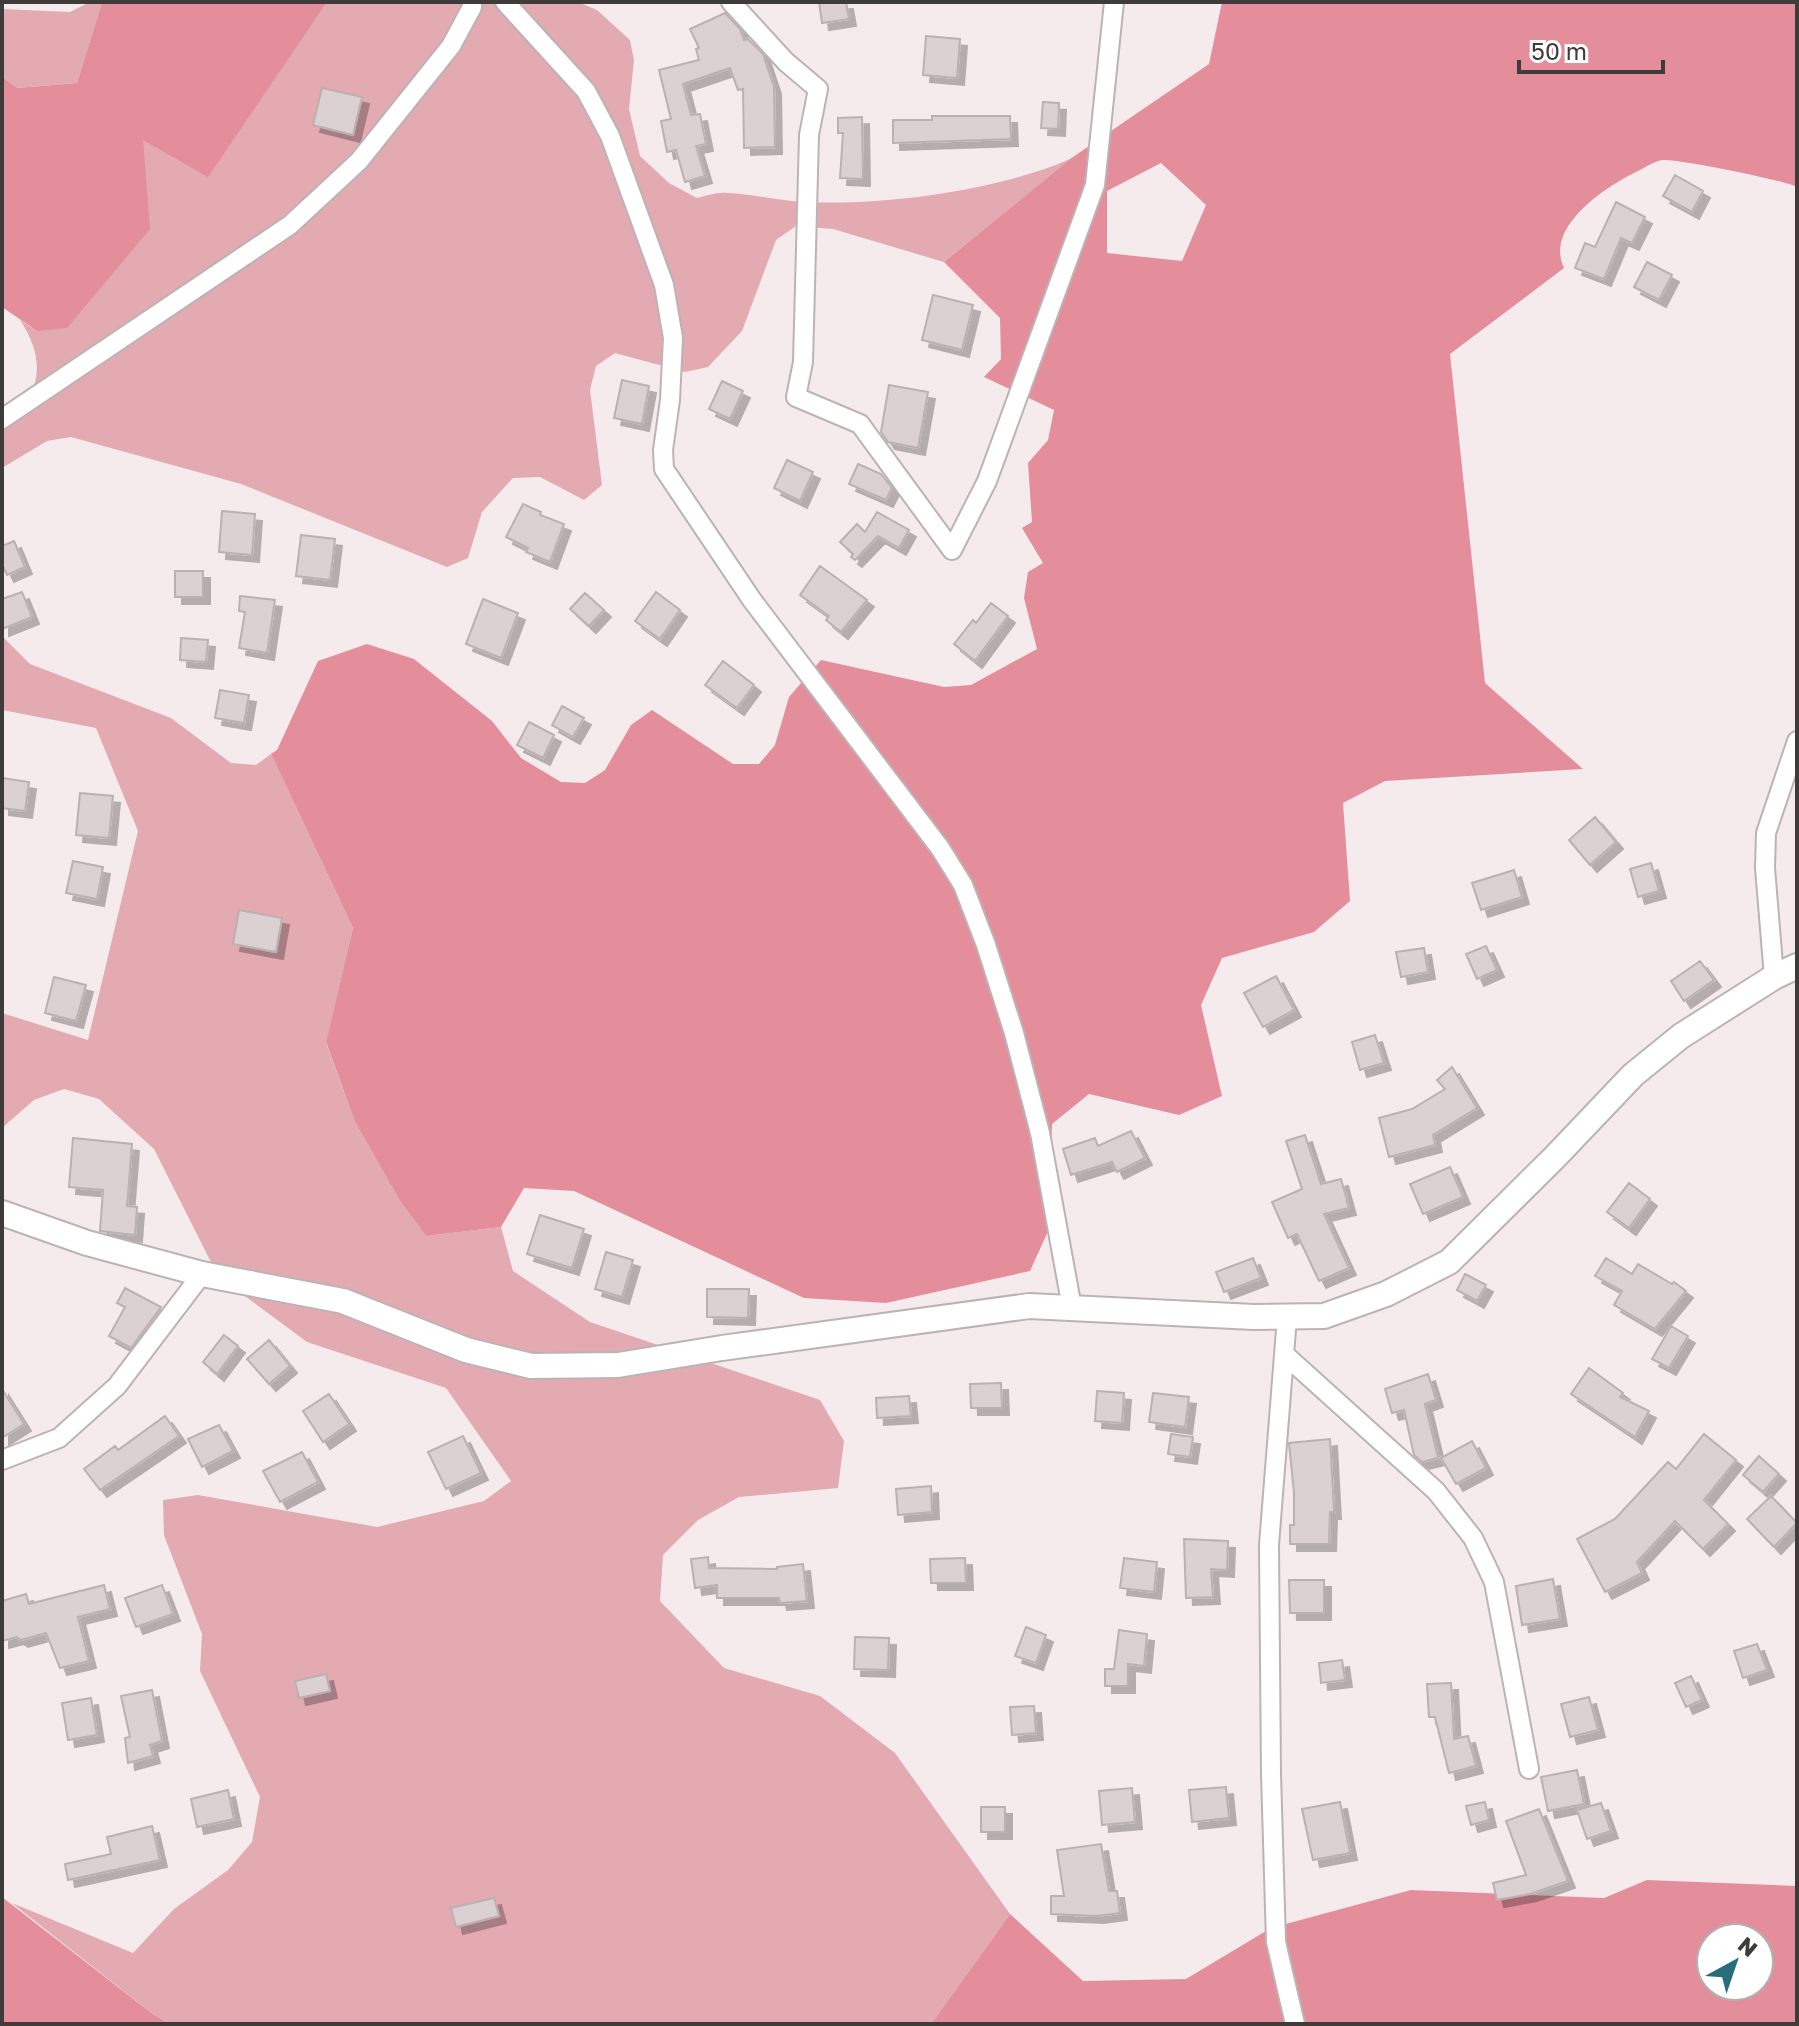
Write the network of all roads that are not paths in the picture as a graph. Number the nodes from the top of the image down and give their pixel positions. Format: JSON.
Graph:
{"nodes":[{"id":1,"x":505,"y":2,"type":"edge"},
{"id":2,"x":731,"y":2,"type":"edge"},
{"id":3,"x":1114,"y":2,"type":"edge"},
{"id":4,"x":473,"y":4,"type":"edge"},
{"id":5,"x":2,"y":419,"type":"edge"},
{"id":6,"x":1797,"y":741,"type":"edge"},
{"id":7,"x":1797,"y":966,"type":"edge"},
{"id":8,"x":1774,"y":977,"type":"junction"},
{"id":9,"x":2,"y":1213,"type":"edge"},
{"id":10,"x":202,"y":1274,"type":"junction"},
{"id":11,"x":1072,"y":1308,"type":"junction"},
{"id":12,"x":1287,"y":1317,"type":"junction"},
{"id":13,"x":1284,"y":1354,"type":"junction"},
{"id":14,"x":2,"y":1460,"type":"edge"},
{"id":15,"x":1529,"y":1769,"type":"dead end"},
{"id":16,"x":1295,"y":2024,"type":"edge"}],
"edges":[{"from":1,"to":11,"type":"street"},
{"from":2,"to":3,"type":"street"},
{"from":4,"to":5,"type":"street"},
{"from":6,"to":8,"type":"street"},
{"from":7,"to":8,"type":"street"},
{"from":8,"to":12,"type":"street"},
{"from":9,"to":10,"type":"street"},
{"from":10,"to":11,"type":"street"},
{"from":10,"to":14,"type":"street"},
{"from":11,"to":12,"type":"street"},
{"from":12,"to":13,"type":"street"},
{"from":13,"to":15,"type":"street"},
{"from":13,"to":16,"type":"street"}]}
